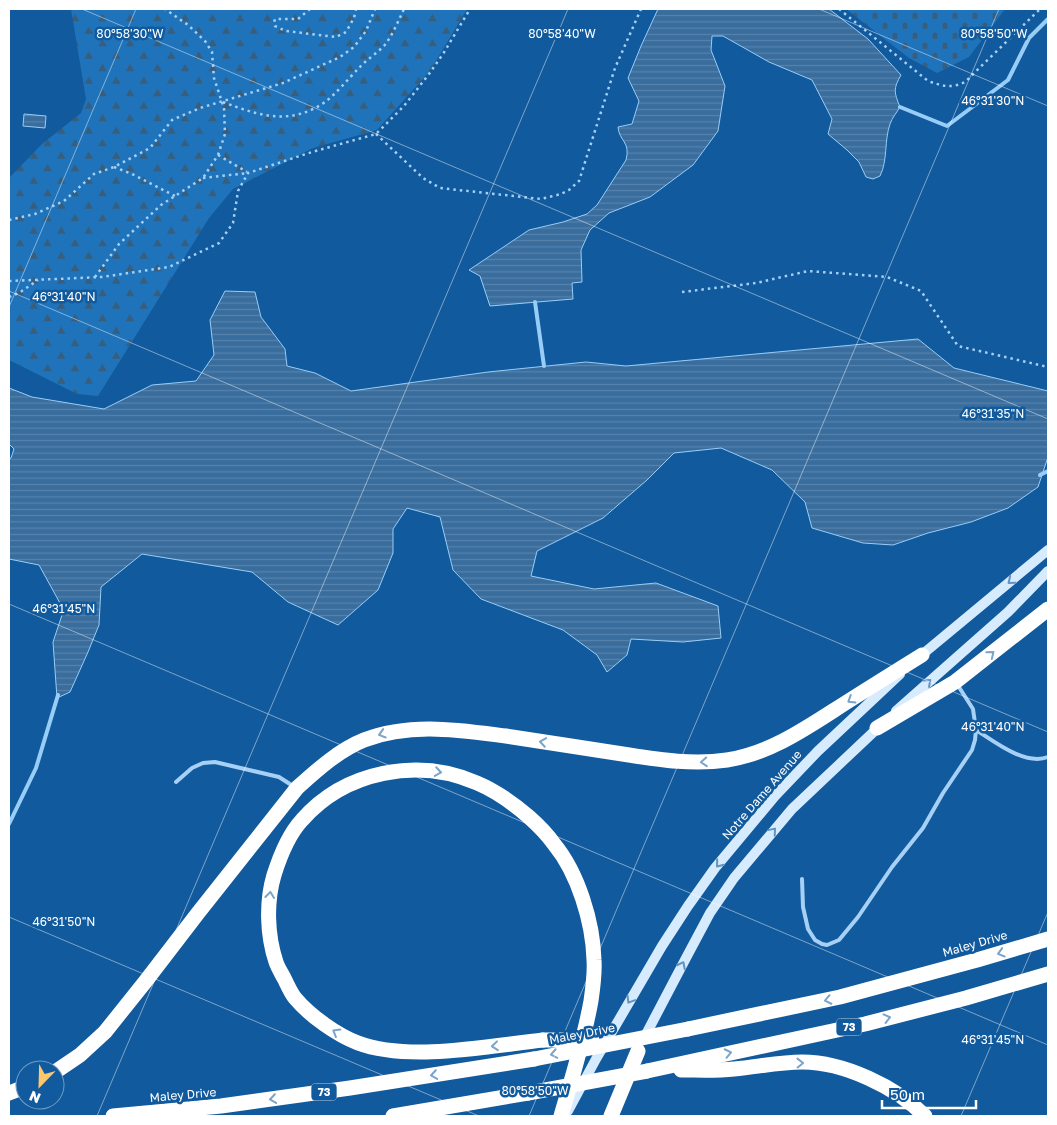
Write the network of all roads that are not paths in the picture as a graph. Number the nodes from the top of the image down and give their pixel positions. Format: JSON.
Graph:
{"nodes":[{"id":1,"x":1048,"y":550,"type":"edge"},
{"id":2,"x":1048,"y":571,"type":"edge"},
{"id":3,"x":1048,"y":609,"type":"edge"},
{"id":4,"x":922,"y":655,"type":"junction"},
{"id":5,"x":955,"y":682,"type":"junction"},
{"id":6,"x":877,"y":728,"type":"junction"},
{"id":7,"x":976,"y":730,"type":"junction"},
{"id":8,"x":1048,"y":757,"type":"edge"},
{"id":9,"x":176,"y":782,"type":"dead end"},
{"id":10,"x":297,"y":788,"type":"junction"},
{"id":11,"x":802,"y":879,"type":"dead end"},
{"id":12,"x":1048,"y":939,"type":"edge"},
{"id":13,"x":1048,"y":974,"type":"edge"},
{"id":14,"x":633,"y":1045,"type":"junction"},
{"id":15,"x":65,"y":1065,"type":"edge"},
{"id":16,"x":646,"y":1071,"type":"junction"},
{"id":17,"x":113,"y":1116,"type":"edge"},
{"id":18,"x":393,"y":1116,"type":"edge"},
{"id":19,"x":563,"y":1116,"type":"edge"},
{"id":20,"x":603,"y":1116,"type":"edge"},
{"id":21,"x":611,"y":1116,"type":"edge"},
{"id":22,"x":925,"y":1116,"type":"edge"}],
"edges":[{"from":1,"to":4,"type":"main road","name":"Notre Dame Avenue","one_way":true},
{"from":6,"to":2,"type":"main road","one_way":true},
{"from":5,"to":3,"type":"highway","one_way":true},
{"from":4,"to":10,"type":"highway","one_way":true},
{"from":4,"to":19,"type":"main road","name":"Notre Dame Avenue","one_way":true},
{"from":5,"to":6,"type":"highway"},
{"from":5,"to":7,"type":"lane"},
{"from":14,"to":6,"type":"main road","one_way":true},
{"from":7,"to":8,"type":"lane"},
{"from":7,"to":11,"type":"lane"},
{"from":9,"to":10,"type":"lane"},
{"from":10,"to":15,"type":"highway"},
{"from":12,"to":14,"type":"highway","name":"Maley Drive","number":"73","one_way":true,"bridge":true},
{"from":16,"to":13,"type":"highway","number":"73","one_way":true},
{"from":14,"to":17,"type":"highway","name":"Maley Drive","number":"73","one_way":true,"bridge":true},
{"from":14,"to":19,"type":"highway","one_way":true,"bridge":true},
{"from":14,"to":20,"type":"main road"},
{"from":14,"to":21,"type":"highway"},
{"from":16,"to":18,"type":"highway","number":"73","bridge":true},
{"from":16,"to":22,"type":"highway","one_way":true}]}
